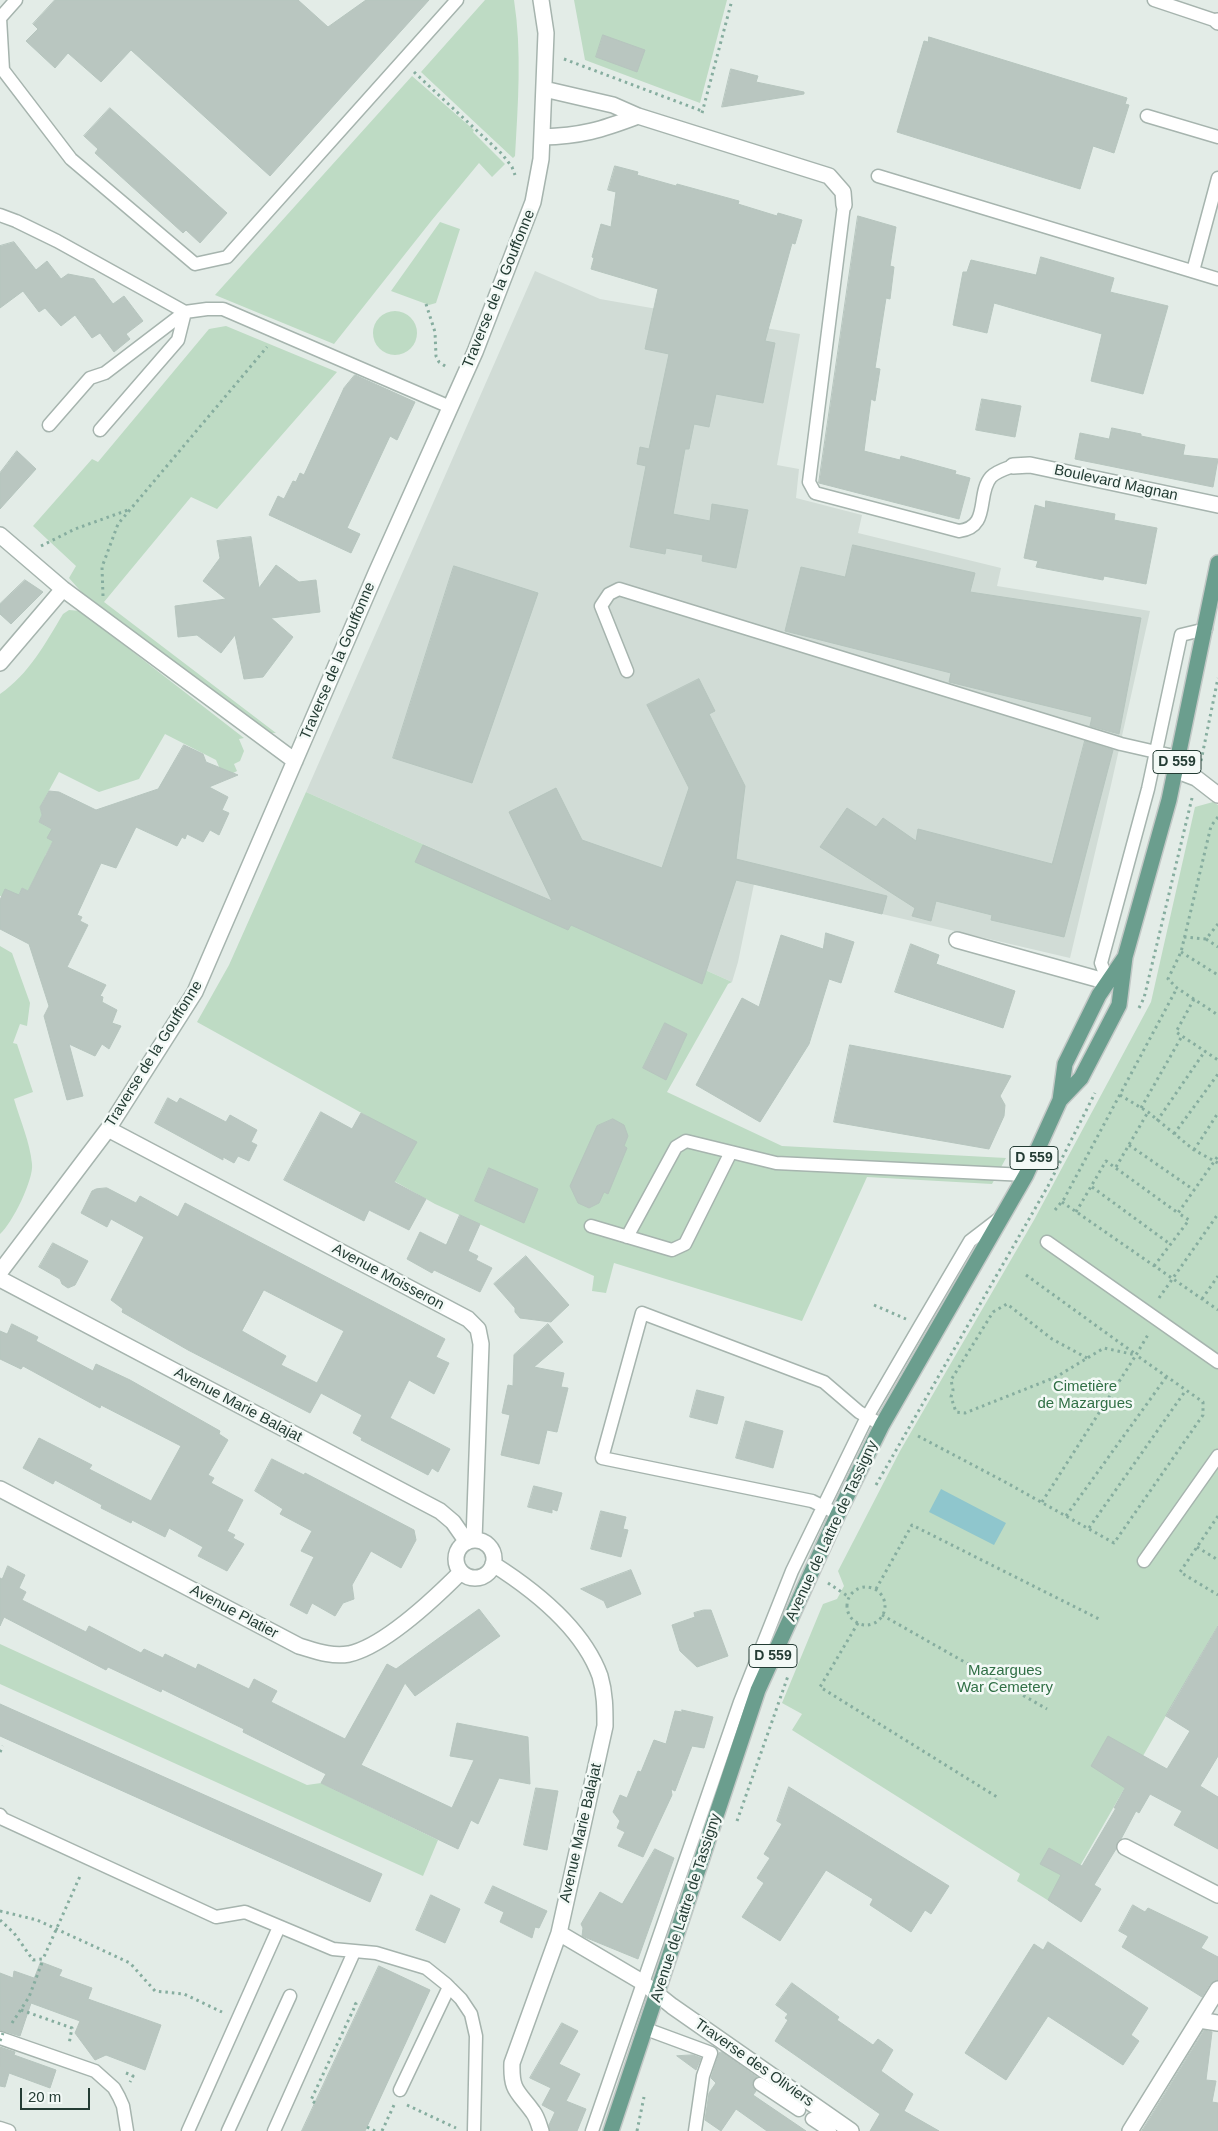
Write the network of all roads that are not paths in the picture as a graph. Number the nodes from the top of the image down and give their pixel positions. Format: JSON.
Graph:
{"nodes":[{"id":1,"x":16,"y":0,"type":"edge"},
{"id":2,"x":457,"y":0,"type":"edge"},
{"id":3,"x":540,"y":0,"type":"edge"},
{"id":4,"x":1154,"y":0,"type":"edge"},
{"id":5,"x":1217,"y":22,"type":"edge"},
{"id":6,"x":544,"y":89,"type":"junction"},
{"id":7,"x":638,"y":116,"type":"junction"},
{"id":8,"x":1147,"y":116,"type":"dead end"},
{"id":9,"x":542,"y":137,"type":"junction"},
{"id":10,"x":1218,"y":137,"type":"edge"},
{"id":11,"x":878,"y":176,"type":"dead end"},
{"id":12,"x":1218,"y":178,"type":"edge"},
{"id":13,"x":844,"y":206,"type":"joint"},
{"id":14,"x":0,"y":215,"type":"edge"},
{"id":15,"x":1193,"y":271,"type":"junction"},
{"id":16,"x":1218,"y":279,"type":"edge"},
{"id":17,"x":185,"y":312,"type":"junction"},
{"id":18,"x":450,"y":407,"type":"junction"},
{"id":19,"x":49,"y":425,"type":"dead end"},
{"id":20,"x":100,"y":430,"type":"dead end"},
{"id":21,"x":1013,"y":466,"type":"joint"},
{"id":22,"x":1218,"y":505,"type":"edge"},
{"id":23,"x":0,"y":535,"type":"edge"},
{"id":24,"x":1218,"y":563,"type":"edge"},
{"id":25,"x":63,"y":588,"type":"junction"},
{"id":26,"x":1206,"y":629,"type":"junction"},
{"id":27,"x":0,"y":664,"type":"edge"},
{"id":28,"x":627,"y":671,"type":"dead end"},
{"id":29,"x":1156,"y":752,"type":"junction"},
{"id":30,"x":294,"y":761,"type":"junction"},
{"id":31,"x":1177,"y":764,"type":"junction"},
{"id":32,"x":1218,"y":794,"type":"edge"},
{"id":33,"x":957,"y":940,"type":"dead end"},
{"id":34,"x":1125,"y":958,"type":"junction"},
{"id":35,"x":1108,"y":982,"type":"junction"},
{"id":36,"x":1060,"y":1100,"type":"junction"},
{"id":37,"x":108,"y":1129,"type":"junction"},
{"id":38,"x":731,"y":1152,"type":"junction"},
{"id":39,"x":1026,"y":1175,"type":"junction"},
{"id":40,"x":1004,"y":1215,"type":"junction"},
{"id":41,"x":591,"y":1226,"type":"dead end"},
{"id":42,"x":627,"y":1237,"type":"junction"},
{"id":43,"x":1048,"y":1242,"type":"dead end"},
{"id":44,"x":0,"y":1272,"type":"edge"},
{"id":45,"x":0,"y":1279,"type":"edge"},
{"id":46,"x":1218,"y":1362,"type":"edge"},
{"id":47,"x":867,"y":1417,"type":"junction"},
{"id":48,"x":882,"y":1425,"type":"junction"},
{"id":49,"x":1218,"y":1456,"type":"edge"},
{"id":50,"x":0,"y":1489,"type":"edge"},
{"id":51,"x":823,"y":1506,"type":"junction"},
{"id":52,"x":838,"y":1514,"type":"junction"},
{"id":53,"x":470,"y":1541,"type":"junction"},
{"id":54,"x":1144,"y":1561,"type":"dead end"},
{"id":55,"x":493,"y":1564,"type":"junction"},
{"id":56,"x":461,"y":1572,"type":"junction"},
{"id":57,"x":0,"y":1815,"type":"edge"},
{"id":58,"x":1125,"y":1847,"type":"dead end"},
{"id":59,"x":1218,"y":1895,"type":"edge"},
{"id":60,"x":279,"y":1926,"type":"junction"},
{"id":61,"x":559,"y":1933,"type":"junction"},
{"id":62,"x":354,"y":1952,"type":"junction"},
{"id":63,"x":642,"y":1982,"type":"junction"},
{"id":64,"x":449,"y":1987,"type":"junction"},
{"id":65,"x":1218,"y":1989,"type":"edge"},
{"id":66,"x":657,"y":1994,"type":"junction"},
{"id":67,"x":290,"y":1996,"type":"dead end"},
{"id":68,"x":1199,"y":2020,"type":"junction"},
{"id":69,"x":1218,"y":2023,"type":"edge"},
{"id":70,"x":646,"y":2029,"type":"junction"},
{"id":71,"x":1,"y":2037,"type":"edge"},
{"id":72,"x":760,"y":2084,"type":"dead end"},
{"id":73,"x":398,"y":2095,"type":"road end"},
{"id":74,"x":799,"y":2110,"type":"dead end"},
{"id":75,"x":812,"y":2119,"type":"dead end"},
{"id":76,"x":0,"y":2128,"type":"edge"},
{"id":77,"x":610,"y":2130,"type":"edge"},
{"id":78,"x":9,"y":2131,"type":"edge"},
{"id":79,"x":126,"y":2131,"type":"edge"},
{"id":80,"x":188,"y":2131,"type":"edge"},
{"id":81,"x":228,"y":2131,"type":"edge"},
{"id":82,"x":274,"y":2131,"type":"edge"},
{"id":83,"x":474,"y":2131,"type":"edge"},
{"id":84,"x":541,"y":2131,"type":"edge"},
{"id":85,"x":592,"y":2131,"type":"edge"},
{"id":86,"x":694,"y":2131,"type":"edge"},
{"id":87,"x":830,"y":2131,"type":"edge"},
{"id":88,"x":851,"y":2131,"type":"edge"},
{"id":89,"x":1130,"y":2131,"type":"edge"}],
"edges":[{"from":1,"to":2,"type":"lane"},
{"from":3,"to":6,"type":"street","name":"Traverse de la Gouffonne"},
{"from":4,"to":5,"type":"lane"},
{"from":6,"to":7,"type":"street"},
{"from":6,"to":9,"type":"street","name":"Traverse de la Gouffonne"},
{"from":7,"to":9,"type":"street"},
{"from":7,"to":13,"type":"street"},
{"from":8,"to":10,"type":"lane"},
{"from":9,"to":18,"type":"street","name":"Traverse de la Gouffonne"},
{"from":11,"to":15,"type":"lane"},
{"from":12,"to":15,"type":"lane"},
{"from":13,"to":21,"type":"lane"},
{"from":14,"to":17,"type":"lane"},
{"from":15,"to":16,"type":"lane"},
{"from":17,"to":18,"type":"lane"},
{"from":17,"to":19,"type":"lane"},
{"from":17,"to":20,"type":"lane"},
{"from":18,"to":30,"type":"street","name":"Traverse de la Gouffonne"},
{"from":21,"to":22,"type":"street","name":"Boulevard Magnan"},
{"from":23,"to":25,"type":"street"},
{"from":24,"to":26,"type":"main road","name":"Avenue de Lattre de Tassigny","number":"D 559"},
{"from":25,"to":27,"type":"street"},
{"from":25,"to":30,"type":"street"},
{"from":26,"to":29,"type":"lane"},
{"from":26,"to":31,"type":"main road","name":"Avenue de Lattre de Tassigny","number":"D 559"},
{"from":28,"to":29,"type":"lane"},
{"from":29,"to":31,"type":"lane"},
{"from":29,"to":35,"type":"lane"},
{"from":30,"to":37,"type":"street","name":"Traverse de la Gouffonne"},
{"from":31,"to":32,"type":"street"},
{"from":31,"to":34,"type":"main road","name":"Avenue de Lattre de Tassigny","number":"D 559"},
{"from":33,"to":35,"type":"street"},
{"from":34,"to":35,"type":"main road","name":"Avenue de Lattre de Tassigny","number":"D 559"},
{"from":34,"to":36,"type":"main road","name":"Avenue de Lattre de Tassigny","number":"D 559"},
{"from":35,"to":36,"type":"main road","name":"Avenue de Lattre de Tassigny","number":"D 559"},
{"from":36,"to":39,"type":"main road","name":"Avenue de Lattre de Tassigny","number":"D 559"},
{"from":37,"to":44,"type":"street","name":"Traverse de la Gouffonne"},
{"from":37,"to":53,"type":"street","name":"Avenue Moisseron"},
{"from":38,"to":39,"type":"lane"},
{"from":38,"to":42,"type":"lane"},
{"from":38,"to":42,"type":"lane"},
{"from":39,"to":40,"type":"main road","name":"Avenue de Lattre de Tassigny","number":"D 559"},
{"from":40,"to":47,"type":"lane"},
{"from":40,"to":48,"type":"main road","name":"Avenue de Lattre de Tassigny","number":"D 559"},
{"from":41,"to":42,"type":"lane"},
{"from":43,"to":46,"type":"lane"},
{"from":45,"to":53,"type":"street","name":"Avenue Marie Balajat"},
{"from":47,"to":48,"type":"lane"},
{"from":47,"to":51,"type":"lane"},
{"from":47,"to":51,"type":"lane"},
{"from":48,"to":52,"type":"main road","name":"Avenue de Lattre de Tassigny","number":"D 559"},
{"from":49,"to":54,"type":"lane"},
{"from":50,"to":56,"type":"street","name":"Avenue Platier"},
{"from":51,"to":52,"type":"lane"},
{"from":51,"to":63,"type":"lane"},
{"from":52,"to":66,"type":"main road","name":"Avenue de Lattre de Tassigny","number":"D 559"},
{"from":53,"to":55,"type":"street"},
{"from":53,"to":56,"type":"street"},
{"from":55,"to":56,"type":"street"},
{"from":55,"to":61,"type":"street","name":"Avenue Marie Balajat"},
{"from":57,"to":60,"type":"lane"},
{"from":58,"to":59,"type":"street"},
{"from":60,"to":62,"type":"lane"},
{"from":60,"to":80,"type":"lane"},
{"from":61,"to":63,"type":"street","name":"Traverse des Oliviers"},
{"from":61,"to":84,"type":"street","name":"Avenue Marie Balajat"},
{"from":62,"to":64,"type":"lane"},
{"from":62,"to":82,"type":"lane"},
{"from":63,"to":66,"type":"street","name":"Traverse des Oliviers"},
{"from":63,"to":85,"type":"lane"},
{"from":64,"to":73,"type":"lane"},
{"from":64,"to":83,"type":"lane"},
{"from":65,"to":68,"type":"street"},
{"from":66,"to":70,"type":"main road","name":"Avenue de Lattre de Tassigny","number":"D 559"},
{"from":66,"to":88,"type":"street","name":"Traverse des Oliviers"},
{"from":67,"to":81,"type":"lane"},
{"from":68,"to":69,"type":"street"},
{"from":68,"to":89,"type":"street"},
{"from":70,"to":77,"type":"main road","name":"Avenue de Lattre de Tassigny","number":"D 559"},
{"from":70,"to":86,"type":"lane"},
{"from":71,"to":79,"type":"lane"},
{"from":72,"to":74,"type":"lane"},
{"from":75,"to":87,"type":"lane"},
{"from":76,"to":78,"type":"lane"}]}
